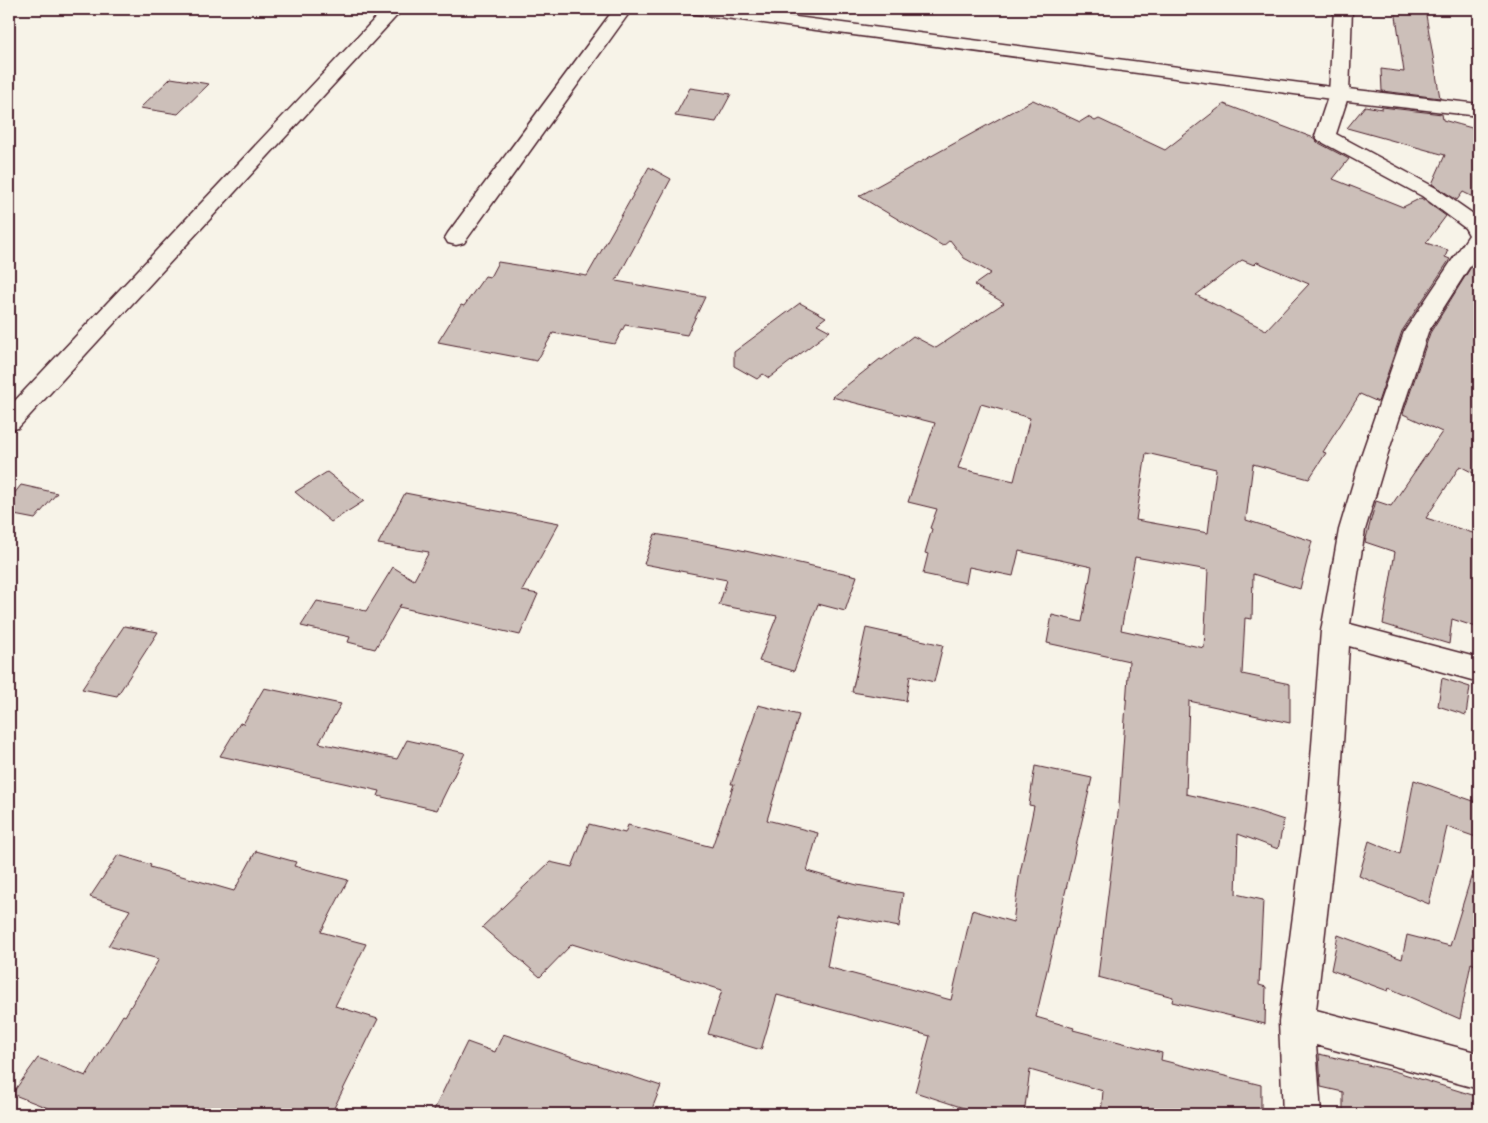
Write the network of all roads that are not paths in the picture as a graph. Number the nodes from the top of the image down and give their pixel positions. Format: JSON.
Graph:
{"nodes":[{"id":1,"x":394,"y":9,"type":"edge"},
{"id":2,"x":623,"y":9,"type":"edge"},
{"id":3,"x":696,"y":9,"type":"edge"},
{"id":4,"x":1343,"y":9,"type":"edge"},
{"id":5,"x":1339,"y":94,"type":"junction"},
{"id":6,"x":1479,"y":110,"type":"edge"},
{"id":7,"x":1479,"y":235,"type":"edge"},
{"id":8,"x":456,"y":238,"type":"dead end"},
{"id":9,"x":9,"y":422,"type":"edge"},
{"id":10,"x":1335,"y":631,"type":"junction"},
{"id":11,"x":1479,"y":670,"type":"edge"},
{"id":12,"x":1297,"y":1022,"type":"junction"},
{"id":13,"x":1479,"y":1071,"type":"edge"},
{"id":14,"x":1302,"y":1114,"type":"edge"}],
"edges":[{"from":1,"to":9,"type":"street"},
{"from":2,"to":8,"type":"street"},
{"from":3,"to":5,"type":"street"},
{"from":4,"to":5,"type":"street"},
{"from":5,"to":6,"type":"street"},
{"from":5,"to":7,"type":"street"},
{"from":7,"to":10,"type":"street"},
{"from":10,"to":11,"type":"street"},
{"from":10,"to":12,"type":"street"},
{"from":12,"to":13,"type":"street"},
{"from":12,"to":14,"type":"street"}]}
